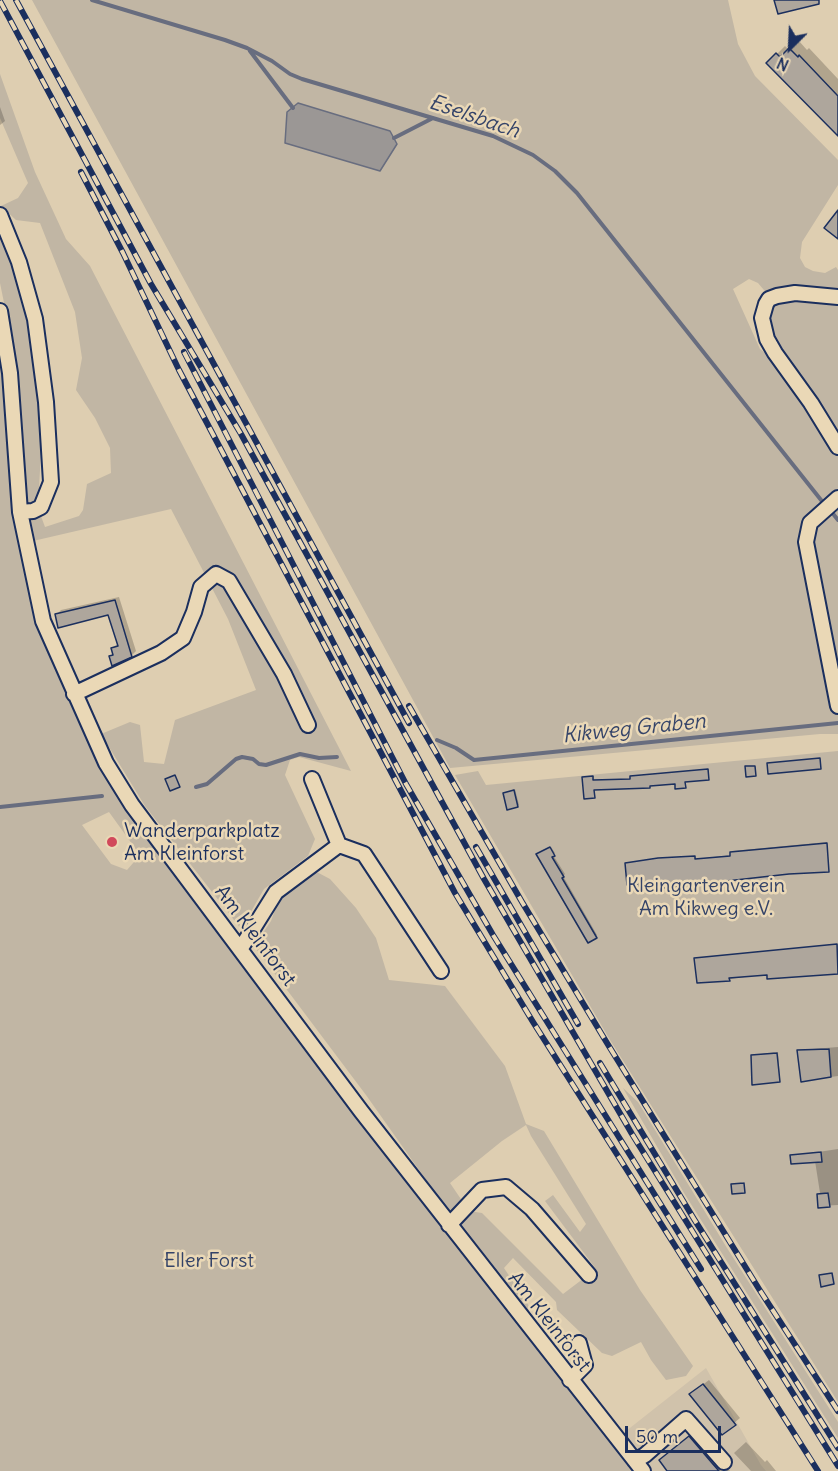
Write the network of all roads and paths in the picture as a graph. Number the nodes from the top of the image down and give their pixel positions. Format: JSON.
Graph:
{"nodes":[{"id":1,"x":0,"y":215,"type":"edge"},
{"id":2,"x":838,"y":297,"type":"edge"},
{"id":3,"x":0,"y":311,"type":"edge"},
{"id":4,"x":838,"y":447,"type":"edge"},
{"id":5,"x":838,"y":498,"type":"edge"},
{"id":6,"x":20,"y":512,"type":"junction"},
{"id":7,"x":74,"y":694,"type":"junction"},
{"id":8,"x":838,"y":706,"type":"edge"},
{"id":9,"x":308,"y":725,"type":"dead end"},
{"id":10,"x":312,"y":779,"type":"dead end"},
{"id":11,"x":339,"y":845,"type":"junction"},
{"id":12,"x":241,"y":948,"type":"junction"},
{"id":13,"x":441,"y":971,"type":"dead end"},
{"id":14,"x":449,"y":1225,"type":"junction"},
{"id":15,"x":589,"y":1275,"type":"dead end"},
{"id":16,"x":579,"y":1343,"type":"dead end"},
{"id":17,"x":570,"y":1380,"type":"junction"},
{"id":18,"x":724,"y":1462,"type":"dead end"},
{"id":19,"x":639,"y":1466,"type":"edge"}],
"edges":[{"from":1,"to":6,"type":"street"},
{"from":2,"to":4,"type":"street"},
{"from":3,"to":6,"type":"street","name":"Am Kleinforst"},
{"from":5,"to":8,"type":"street"},
{"from":6,"to":7,"type":"street","name":"Am Kleinforst"},
{"from":7,"to":9,"type":"street"},
{"from":7,"to":12,"type":"street","name":"Am Kleinforst"},
{"from":10,"to":11,"type":"street"},
{"from":11,"to":12,"type":"street"},
{"from":11,"to":13,"type":"street"},
{"from":12,"to":14,"type":"street","name":"Am Kleinforst"},
{"from":14,"to":15,"type":"street"},
{"from":14,"to":17,"type":"street","name":"Am Kleinforst"},
{"from":16,"to":17,"type":"street"},
{"from":17,"to":19,"type":"street","name":"Am Kleinforst"},
{"from":18,"to":19,"type":"street"}]}
